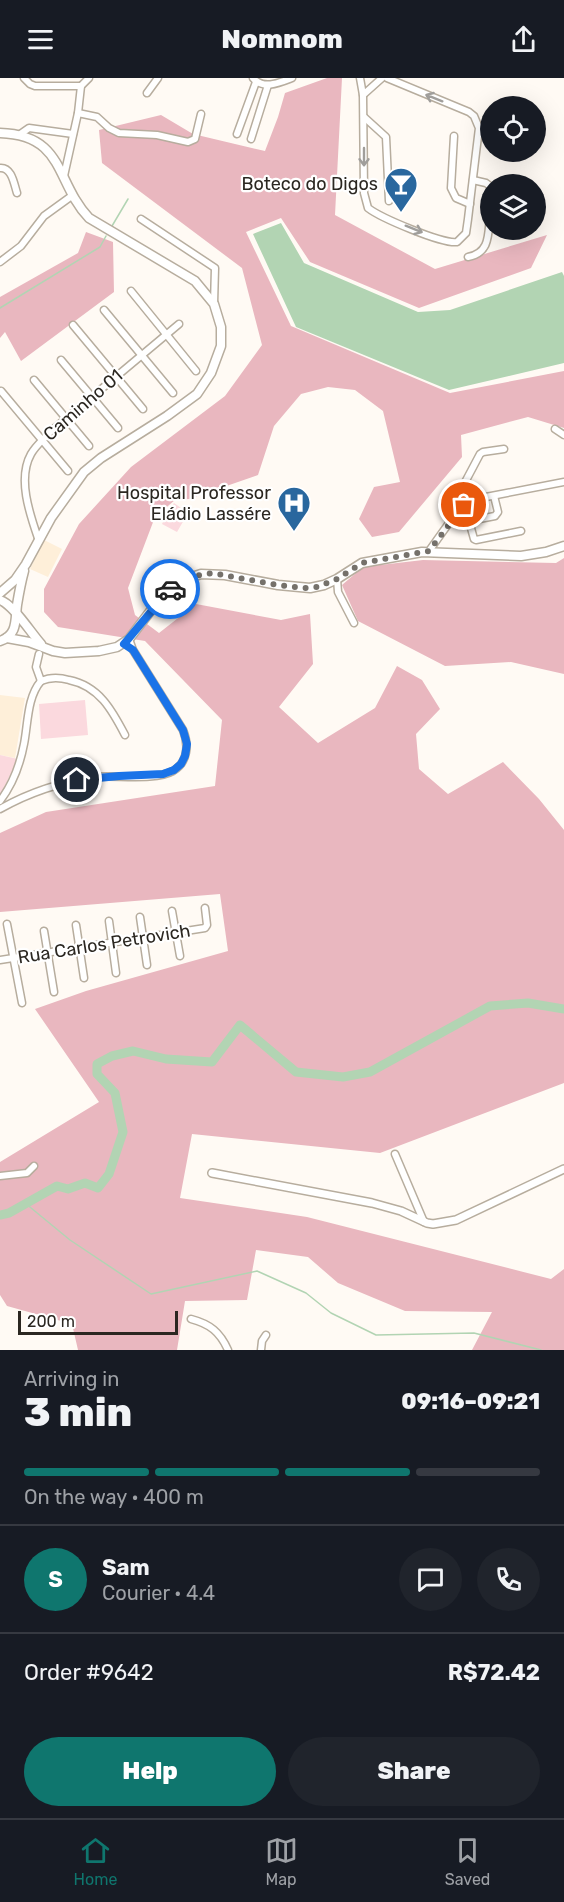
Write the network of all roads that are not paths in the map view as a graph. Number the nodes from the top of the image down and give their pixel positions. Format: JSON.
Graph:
{"nodes":[{"id":1,"x":24,"y":78,"type":"edge"},
{"id":2,"x":89,"y":78,"type":"edge"},
{"id":3,"x":158,"y":78,"type":"edge"},
{"id":4,"x":292,"y":78,"type":"edge"},
{"id":5,"x":360,"y":78,"type":"edge"},
{"id":6,"x":382,"y":78,"type":"edge"},
{"id":7,"x":387,"y":78,"type":"edge"},
{"id":8,"x":254,"y":80,"type":"edge"},
{"id":9,"x":62,"y":81,"type":"edge"},
{"id":10,"x":268,"y":85,"type":"junction"},
{"id":11,"x":81,"y":86,"type":"junction"},
{"id":12,"x":147,"y":93,"type":"dead end"},
{"id":13,"x":363,"y":95,"type":"junction"},
{"id":14,"x":78,"y":113,"type":"junction"},
{"id":15,"x":201,"y":114,"type":"dead end"},
{"id":16,"x":364,"y":117,"type":"junction"},
{"id":17,"x":0,"y":133,"type":"edge"},
{"id":18,"x":73,"y":134,"type":"junction"},
{"id":19,"x":237,"y":134,"type":"dead end"},
{"id":20,"x":19,"y":135,"type":"junction"},
{"id":21,"x":454,"y":136,"type":"dead end"},
{"id":22,"x":251,"y":139,"type":"dead end"},
{"id":23,"x":0,"y":168,"type":"edge"},
{"id":24,"x":64,"y":176,"type":"junction"},
{"id":25,"x":473,"y":180,"type":"junction"},
{"id":26,"x":480,"y":182,"type":"edge"},
{"id":27,"x":17,"y":193,"type":"dead end"},
{"id":28,"x":73,"y":195,"type":"junction"},
{"id":29,"x":389,"y":201,"type":"dead end"},
{"id":30,"x":470,"y":204,"type":"junction"},
{"id":31,"x":141,"y":219,"type":"dead end"},
{"id":32,"x":487,"y":240,"type":"edge"},
{"id":33,"x":468,"y":258,"type":"dead end"},
{"id":34,"x":0,"y":262,"type":"edge"},
{"id":35,"x":131,"y":291,"type":"dead end"},
{"id":36,"x":214,"y":304,"type":"junction"},
{"id":37,"x":104,"y":310,"type":"dead end"},
{"id":38,"x":179,"y":324,"type":"dead end"},
{"id":39,"x":73,"y":325,"type":"dead end"},
{"id":40,"x":166,"y":335,"type":"junction"},
{"id":41,"x":142,"y":355,"type":"junction"},
{"id":42,"x":61,"y":360,"type":"dead end"},
{"id":43,"x":196,"y":371,"type":"dead end"},
{"id":44,"x":117,"y":376,"type":"junction"},
{"id":45,"x":34,"y":380,"type":"dead end"},
{"id":46,"x":1,"y":391,"type":"edge"},
{"id":47,"x":173,"y":393,"type":"dead end"},
{"id":48,"x":92,"y":398,"type":"junction"},
{"id":49,"x":143,"y":409,"type":"dead end"},
{"id":50,"x":67,"y":419,"type":"junction"},
{"id":51,"x":118,"y":428,"type":"dead end"},
{"id":52,"x":555,"y":429,"type":"dead end"},
{"id":53,"x":564,"y":435,"type":"edge"},
{"id":54,"x":42,"y":440,"type":"junction"},
{"id":55,"x":89,"y":446,"type":"dead end"},
{"id":56,"x":504,"y":449,"type":"dead end"},
{"id":57,"x":68,"y":471,"type":"dead end"},
{"id":58,"x":564,"y":482,"type":"edge"},
{"id":59,"x":494,"y":496,"type":"junction"},
{"id":60,"x":471,"y":501,"type":"junction"},
{"id":61,"x":464,"y":505,"type":"junction"},
{"id":62,"x":469,"y":521,"type":"junction"},
{"id":63,"x":521,"y":531,"type":"dead end"},
{"id":64,"x":39,"y":542,"type":"junction"},
{"id":65,"x":564,"y":546,"type":"edge"},
{"id":66,"x":429,"y":551,"type":"junction"},
{"id":67,"x":26,"y":564,"type":"junction"},
{"id":68,"x":337,"y":579,"type":"junction"},
{"id":69,"x":326,"y":584,"type":"junction"},
{"id":70,"x":338,"y":592,"type":"junction"},
{"id":71,"x":0,"y":593,"type":"edge"},
{"id":72,"x":0,"y":600,"type":"edge"},
{"id":73,"x":17,"y":616,"type":"junction"},
{"id":74,"x":354,"y":622,"type":"dead end"},
{"id":75,"x":127,"y":641,"type":"junction"},
{"id":76,"x":3,"y":642,"type":"edge"},
{"id":77,"x":41,"y":650,"type":"junction"},
{"id":78,"x":40,"y":681,"type":"junction"},
{"id":79,"x":125,"y":735,"type":"dead end"},
{"id":80,"x":0,"y":801,"type":"edge"},
{"id":81,"x":0,"y":809,"type":"edge"},
{"id":82,"x":205,"y":908,"type":"dead end"},
{"id":83,"x":172,"y":911,"type":"dead end"},
{"id":84,"x":140,"y":917,"type":"dead end"},
{"id":85,"x":109,"y":921,"type":"dead end"},
{"id":86,"x":7,"y":924,"type":"dead end"},
{"id":87,"x":76,"y":925,"type":"dead end"},
{"id":88,"x":44,"y":931,"type":"dead end"},
{"id":89,"x":176,"y":932,"type":"junction"},
{"id":90,"x":144,"y":937,"type":"junction"},
{"id":91,"x":112,"y":942,"type":"junction"},
{"id":92,"x":79,"y":949,"type":"junction"},
{"id":93,"x":47,"y":953,"type":"junction"},
{"id":94,"x":180,"y":956,"type":"dead end"},
{"id":95,"x":14,"y":958,"type":"junction"},
{"id":96,"x":0,"y":960,"type":"edge"},
{"id":97,"x":147,"y":965,"type":"dead end"},
{"id":98,"x":116,"y":973,"type":"dead end"},
{"id":99,"x":84,"y":978,"type":"dead end"},
{"id":100,"x":54,"y":992,"type":"dead end"},
{"id":101,"x":22,"y":1003,"type":"dead end"},
{"id":102,"x":395,"y":1154,"type":"dead end"},
{"id":103,"x":34,"y":1166,"type":"dead end"},
{"id":104,"x":564,"y":1169,"type":"edge"},
{"id":105,"x":212,"y":1173,"type":"dead end"},
{"id":106,"x":0,"y":1176,"type":"edge"},
{"id":107,"x":424,"y":1222,"type":"junction"},
{"id":108,"x":191,"y":1319,"type":"dead end"},
{"id":109,"x":266,"y":1335,"type":"dead end"},
{"id":110,"x":228,"y":1350,"type":"edge"},
{"id":111,"x":261,"y":1350,"type":"edge"}],
"edges":[{"from":1,"to":9,"type":"street"},
{"from":2,"to":11,"type":"street"},
{"from":3,"to":12,"type":"street"},
{"from":4,"to":10,"type":"street"},
{"from":5,"to":13,"type":"street"},
{"from":6,"to":13,"type":"street"},
{"from":25,"to":7,"type":"street","one_way":true},
{"from":8,"to":10,"type":"street"},
{"from":8,"to":19,"type":"street"},
{"from":9,"to":11,"type":"street"},
{"from":10,"to":22,"type":"street"},
{"from":11,"to":14,"type":"street"},
{"from":13,"to":16,"type":"street"},
{"from":14,"to":15,"type":"street"},
{"from":14,"to":18,"type":"street"},
{"from":16,"to":29,"type":"street"},
{"from":16,"to":30,"type":"street","one_way":true},
{"from":17,"to":20,"type":"main road"},
{"from":18,"to":20,"type":"street"},
{"from":18,"to":24,"type":"street"},
{"from":20,"to":24,"type":"main road"},
{"from":21,"to":30,"type":"street"},
{"from":23,"to":27,"type":"street"},
{"from":24,"to":28,"type":"main road"},
{"from":25,"to":26,"type":"street"},
{"from":25,"to":30,"type":"street"},
{"from":28,"to":34,"type":"street"},
{"from":28,"to":36,"type":"main road"},
{"from":31,"to":36,"type":"street"},
{"from":32,"to":33,"type":"street"},
{"from":35,"to":40,"type":"street"},
{"from":36,"to":64,"type":"main road"},
{"from":37,"to":41,"type":"street"},
{"from":38,"to":40,"type":"street","name":"Caminho 01"},
{"from":39,"to":44,"type":"street"},
{"from":40,"to":41,"type":"street","name":"Caminho 01"},
{"from":40,"to":43,"type":"street"},
{"from":41,"to":44,"type":"street","name":"Caminho 01"},
{"from":41,"to":47,"type":"street"},
{"from":42,"to":48,"type":"street"},
{"from":44,"to":48,"type":"street","name":"Caminho 01"},
{"from":44,"to":49,"type":"street"},
{"from":45,"to":50,"type":"street"},
{"from":46,"to":54,"type":"street"},
{"from":48,"to":50,"type":"street","name":"Caminho 01"},
{"from":48,"to":51,"type":"street"},
{"from":50,"to":54,"type":"street","name":"Caminho 01"},
{"from":50,"to":55,"type":"street"},
{"from":52,"to":53,"type":"street"},
{"from":54,"to":57,"type":"street"},
{"from":54,"to":64,"type":"street","name":"Caminho 01"},
{"from":56,"to":60,"type":"street"},
{"from":58,"to":59,"type":"street"},
{"from":59,"to":60,"type":"street"},
{"from":59,"to":62,"type":"street"},
{"from":60,"to":61,"type":"street"},
{"from":61,"to":62,"type":"street"},
{"from":61,"to":66,"type":"street"},
{"from":62,"to":63,"type":"street"},
{"from":64,"to":67,"type":"main road"},
{"from":65,"to":66,"type":"main road"},
{"from":66,"to":68,"type":"main road"},
{"from":67,"to":71,"type":"main road"},
{"from":67,"to":73,"type":"main road"},
{"from":68,"to":69,"type":"main road"},
{"from":68,"to":70,"type":"street"},
{"from":69,"to":70,"type":"street"},
{"from":69,"to":75,"type":"main road"},
{"from":70,"to":74,"type":"street"},
{"from":72,"to":73,"type":"main road"},
{"from":73,"to":76,"type":"main road"},
{"from":73,"to":77,"type":"main road"},
{"from":75,"to":77,"type":"main road"},
{"from":75,"to":81,"type":"street"},
{"from":76,"to":77,"type":"main road"},
{"from":77,"to":78,"type":"street"},
{"from":78,"to":79,"type":"street"},
{"from":78,"to":80,"type":"street"},
{"from":82,"to":89,"type":"street","name":"Rua Carlos Petrovich"},
{"from":83,"to":89,"type":"street"},
{"from":84,"to":90,"type":"street"},
{"from":85,"to":91,"type":"street"},
{"from":86,"to":95,"type":"street"},
{"from":87,"to":92,"type":"street"},
{"from":88,"to":93,"type":"street"},
{"from":89,"to":90,"type":"street","name":"Rua Carlos Petrovich"},
{"from":89,"to":94,"type":"street"},
{"from":90,"to":91,"type":"street","name":"Rua Carlos Petrovich"},
{"from":90,"to":97,"type":"street"},
{"from":91,"to":92,"type":"street","name":"Rua Carlos Petrovich"},
{"from":91,"to":98,"type":"street"},
{"from":92,"to":93,"type":"street","name":"Rua Carlos Petrovich"},
{"from":92,"to":99,"type":"street"},
{"from":93,"to":95,"type":"street","name":"Rua Carlos Petrovich"},
{"from":93,"to":100,"type":"street"},
{"from":95,"to":96,"type":"street","name":"Rua Carlos Petrovich"},
{"from":95,"to":101,"type":"street"},
{"from":102,"to":107,"type":"street"},
{"from":103,"to":106,"type":"street"},
{"from":104,"to":107,"type":"street"},
{"from":105,"to":107,"type":"street"},
{"from":108,"to":110,"type":"street"},
{"from":109,"to":111,"type":"street"}]}
